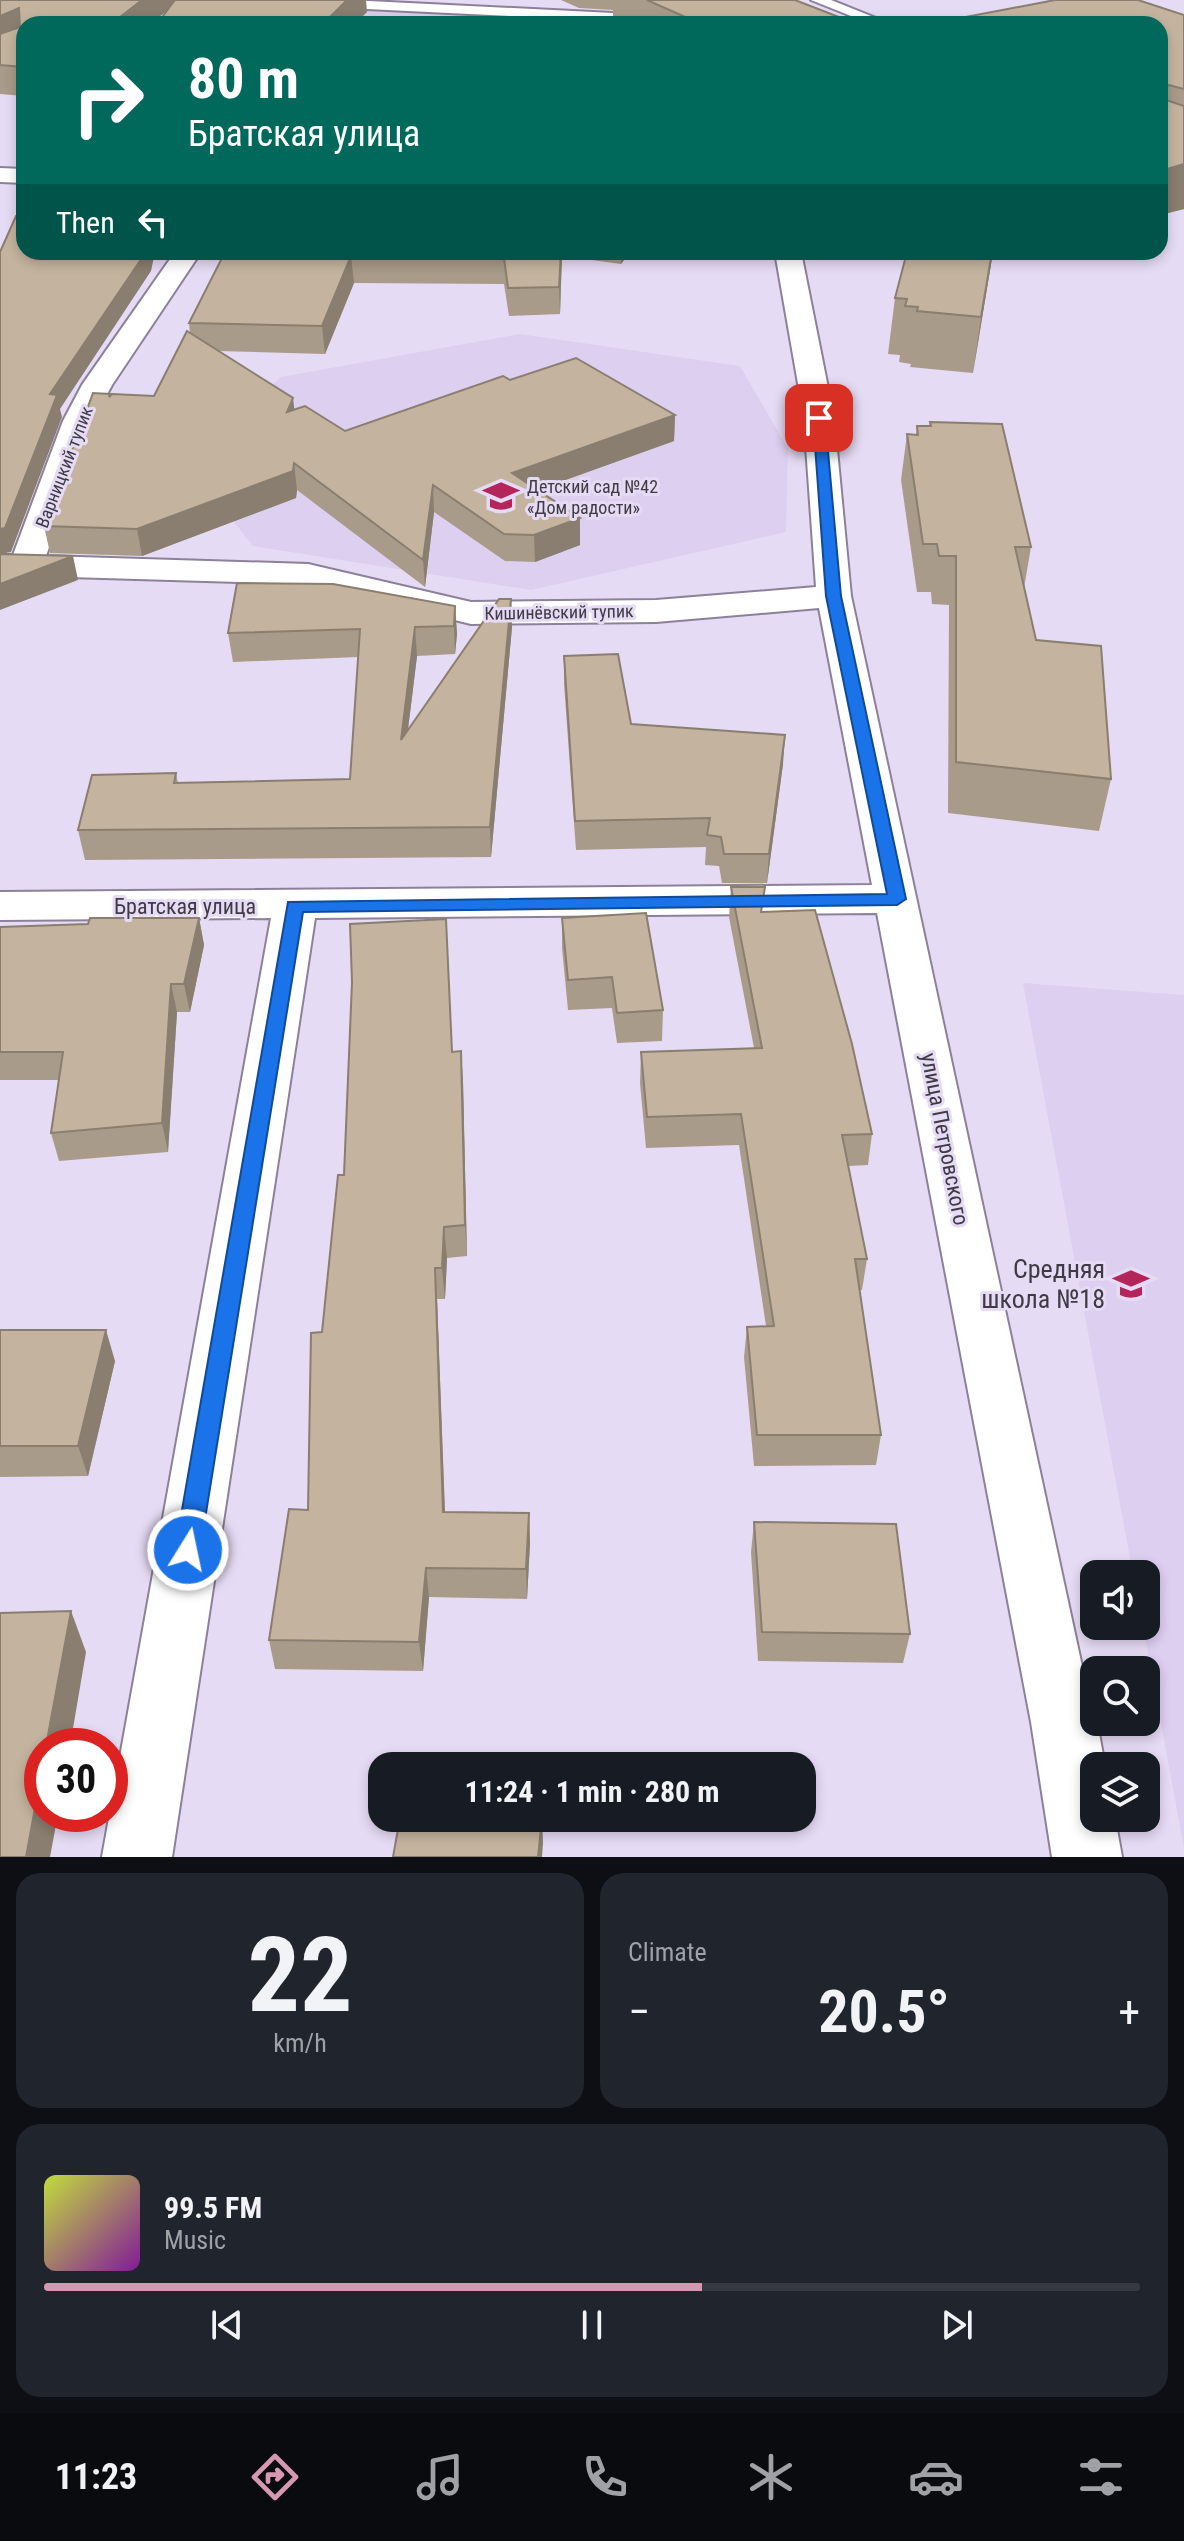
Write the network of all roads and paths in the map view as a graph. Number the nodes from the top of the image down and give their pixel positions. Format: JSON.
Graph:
{"nodes":[{"id":1,"x":264,"y":0,"type":"edge"},
{"id":2,"x":728,"y":0,"type":"edge"},
{"id":3,"x":818,"y":0,"type":"edge"},
{"id":4,"x":592,"y":16,"type":"edge"},
{"id":5,"x":620,"y":16,"type":"edge"},
{"id":6,"x":862,"y":16,"type":"edge"},
{"id":7,"x":183,"y":260,"type":"edge"},
{"id":8,"x":789,"y":260,"type":"edge"},
{"id":9,"x":13,"y":566,"type":"edge"},
{"id":10,"x":834,"y":596,"type":"junction"},
{"id":11,"x":897,"y":899,"type":"junction"},
{"id":12,"x":0,"y":906,"type":"edge"},
{"id":13,"x":295,"y":906,"type":"junction"},
{"id":14,"x":137,"y":1857,"type":"edge"},
{"id":15,"x":1087,"y":1857,"type":"edge"}],
"edges":[{"from":1,"to":4,"type":"lane"},
{"from":2,"to":5,"type":"lane"},
{"from":3,"to":6,"type":"lane"},
{"from":7,"to":9,"type":"street","name":"Варницкий тупик"},
{"from":8,"to":10,"type":"street","name":"улица Петровского"},
{"from":9,"to":10,"type":"street","name":"Кишинёвский тупик"},
{"from":10,"to":11,"type":"street","name":"улица Петровского"},
{"from":11,"to":13,"type":"street","name":"Братская улица"},
{"from":11,"to":15,"type":"street","name":"улица Петровского"},
{"from":12,"to":13,"type":"street","name":"Братская улица"},
{"from":13,"to":14,"type":"street"}]}
